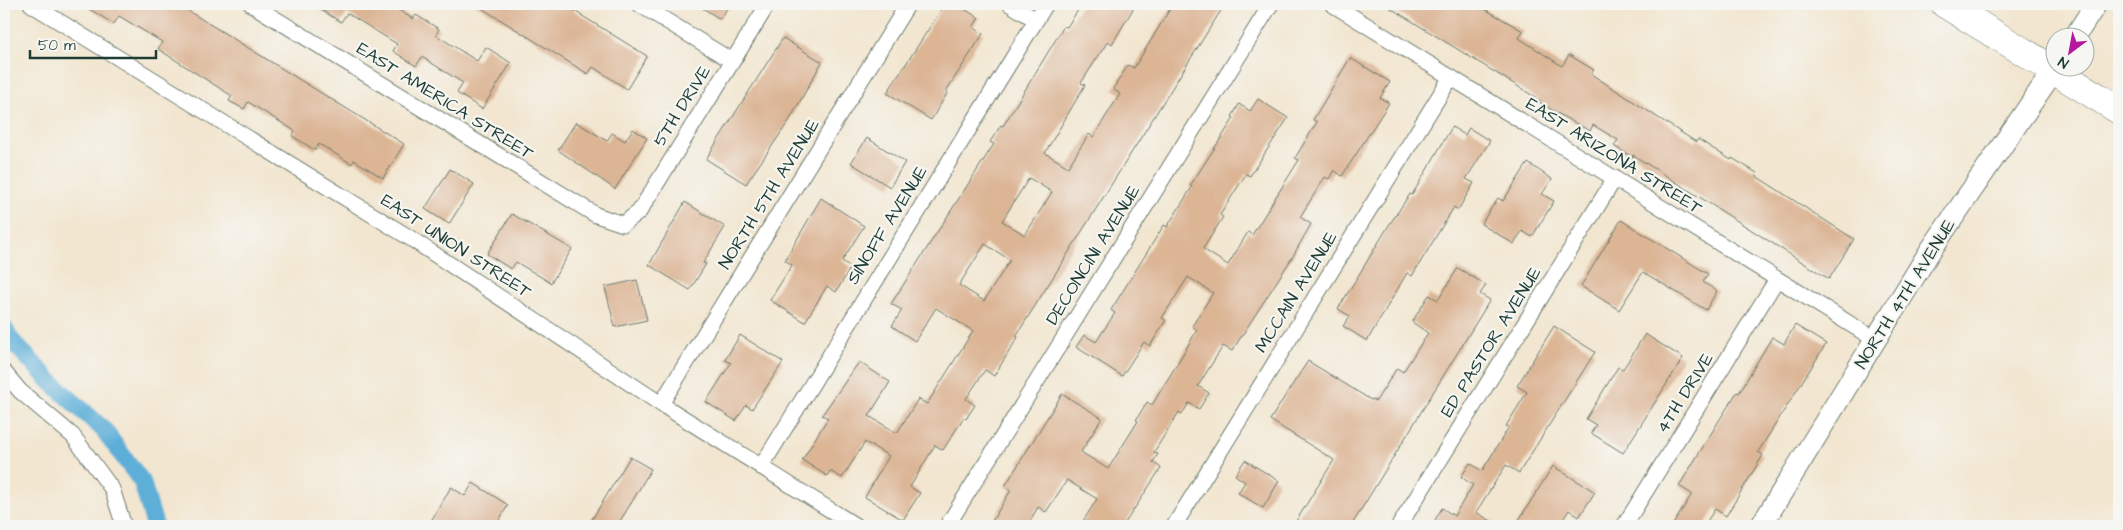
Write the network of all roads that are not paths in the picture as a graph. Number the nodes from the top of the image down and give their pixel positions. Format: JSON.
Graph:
{"nodes":[{"id":1,"x":31,"y":4,"type":"edge"},
{"id":2,"x":251,"y":4,"type":"edge"},
{"id":3,"x":639,"y":4,"type":"edge"},
{"id":4,"x":768,"y":4,"type":"edge"},
{"id":5,"x":908,"y":4,"type":"edge"},
{"id":6,"x":1010,"y":4,"type":"edge"},
{"id":7,"x":1046,"y":4,"type":"edge"},
{"id":8,"x":1271,"y":4,"type":"edge"},
{"id":9,"x":1332,"y":4,"type":"edge"},
{"id":10,"x":1946,"y":4,"type":"edge"},
{"id":11,"x":2096,"y":4,"type":"edge"},
{"id":12,"x":1036,"y":20,"type":"junction"},
{"id":13,"x":2080,"y":28,"type":"edge"},
{"id":14,"x":732,"y":61,"type":"junction"},
{"id":15,"x":2046,"y":64,"type":"edge"},
{"id":16,"x":1451,"y":77,"type":"junction"},
{"id":17,"x":2048,"y":78,"type":"edge"},
{"id":18,"x":2068,"y":78,"type":"edge"},
{"id":19,"x":2119,"y":110,"type":"edge"},
{"id":20,"x":1615,"y":178,"type":"junction"},
{"id":21,"x":623,"y":224,"type":"joint"},
{"id":22,"x":1777,"y":278,"type":"junction"},
{"id":23,"x":1876,"y":340,"type":"junction"},
{"id":24,"x":4,"y":372,"type":"edge"},
{"id":25,"x":661,"y":404,"type":"junction"},
{"id":26,"x":761,"y":467,"type":"junction"},
{"id":27,"x":124,"y":526,"type":"edge"},
{"id":28,"x":856,"y":526,"type":"edge"},
{"id":29,"x":947,"y":526,"type":"edge"},
{"id":30,"x":1174,"y":526,"type":"edge"},
{"id":31,"x":1399,"y":526,"type":"edge"},
{"id":32,"x":1624,"y":526,"type":"edge"},
{"id":33,"x":1761,"y":526,"type":"edge"}],
"edges":[{"from":1,"to":25,"type":"street","name":"EAST UNION STREET"},
{"from":2,"to":21,"type":"street","name":"EAST AMERICA STREET"},
{"from":3,"to":14,"type":"street"},
{"from":4,"to":14,"type":"street","name":"5TH DRIVE"},
{"from":5,"to":25,"type":"street","name":"NORTH 5TH AVENUE"},
{"from":6,"to":12,"type":"street"},
{"from":7,"to":12,"type":"street","name":"SINOFF AVENUE"},
{"from":8,"to":29,"type":"street","name":"DECONCINI AVENUE"},
{"from":9,"to":16,"type":"street","name":"EAST ARIZONA STREET"},
{"from":10,"to":15,"type":"highway"},
{"from":11,"to":13,"type":"street"},
{"from":12,"to":26,"type":"street","name":"SINOFF AVENUE"},
{"from":14,"to":21,"type":"street","name":"5TH DRIVE"},
{"from":16,"to":20,"type":"street","name":"EAST ARIZONA STREET"},
{"from":16,"to":30,"type":"street","name":"MCCAIN AVENUE"},
{"from":17,"to":23,"type":"street","name":"NORTH 4TH AVENUE"},
{"from":18,"to":19,"type":"highway"},
{"from":20,"to":22,"type":"street","name":"EAST ARIZONA STREET"},
{"from":20,"to":31,"type":"street","name":"ED PASTOR AVENUE"},
{"from":22,"to":23,"type":"street","name":"EAST ARIZONA STREET"},
{"from":22,"to":32,"type":"street","name":"4TH DRIVE"},
{"from":23,"to":33,"type":"street","name":"NORTH 4TH AVENUE"},
{"from":24,"to":27,"type":"street"},
{"from":25,"to":26,"type":"street","name":"EAST UNION STREET"},
{"from":26,"to":28,"type":"street","name":"EAST UNION STREET"}]}
